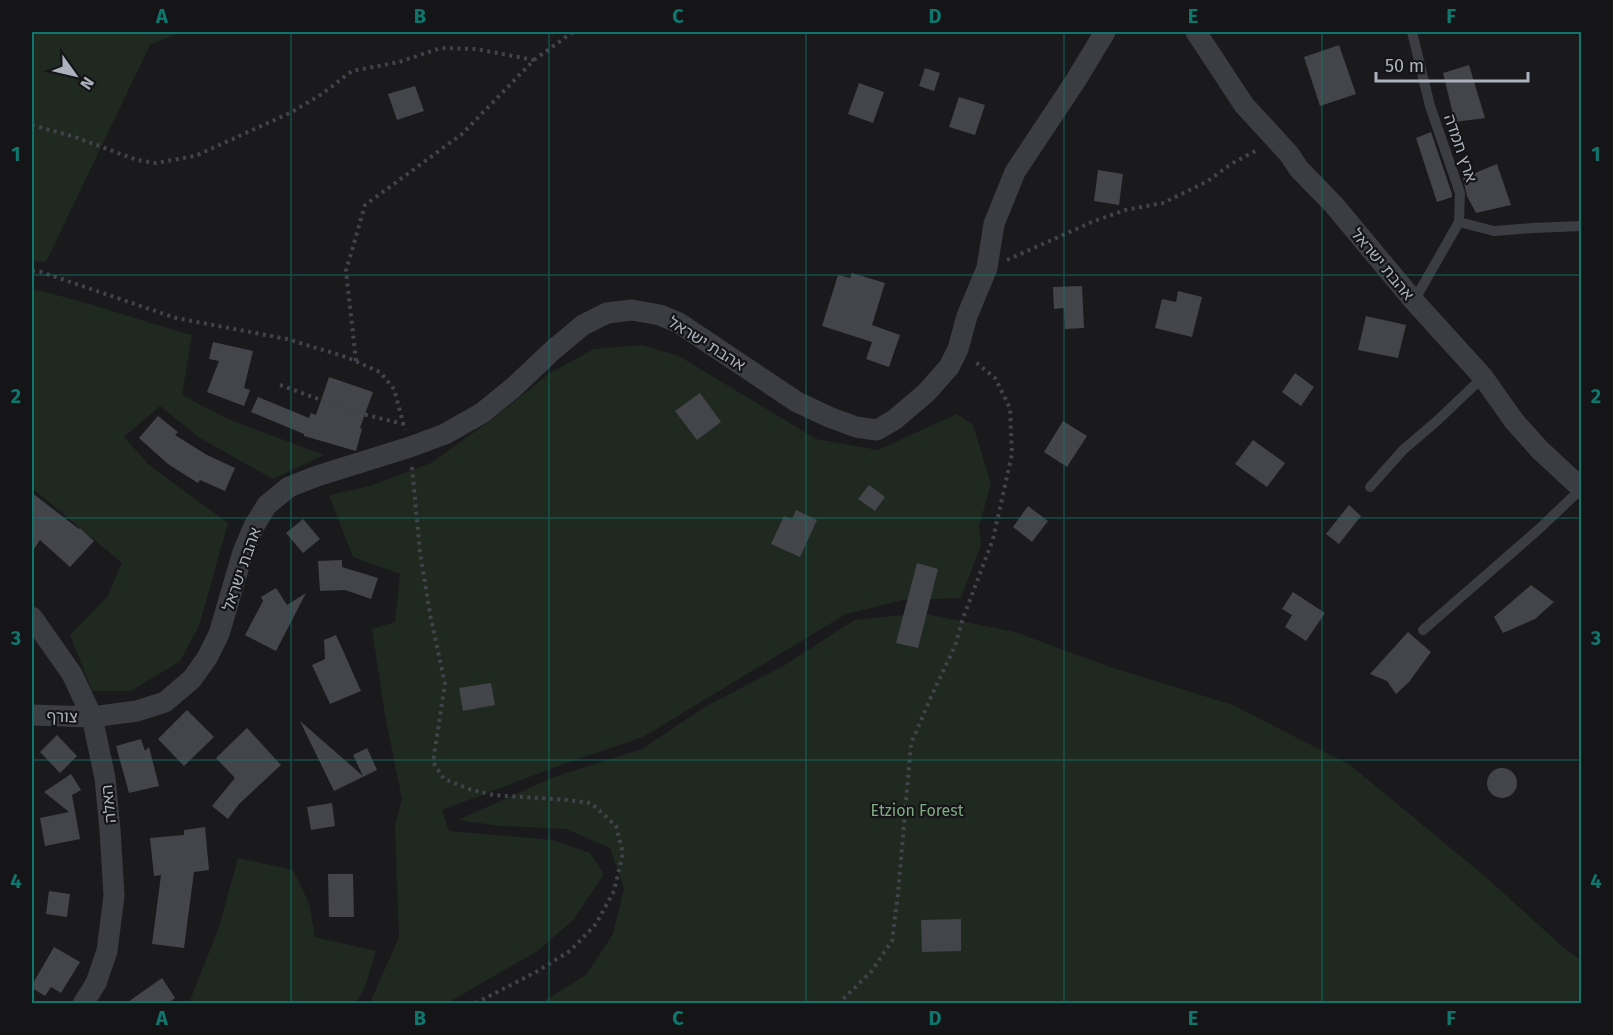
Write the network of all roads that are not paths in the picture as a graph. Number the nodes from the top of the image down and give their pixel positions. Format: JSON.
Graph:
{"nodes":[{"id":1,"x":1105,"y":32,"type":"edge"},
{"id":2,"x":1196,"y":32,"type":"edge"},
{"id":3,"x":1412,"y":32,"type":"edge"},
{"id":4,"x":1459,"y":222,"type":"junction"},
{"id":5,"x":1581,"y":226,"type":"edge"},
{"id":6,"x":1414,"y":301,"type":"junction"},
{"id":7,"x":1483,"y":377,"type":"junction"},
{"id":8,"x":1370,"y":488,"type":"dead end"},
{"id":9,"x":1581,"y":489,"type":"edge"},
{"id":10,"x":32,"y":617,"type":"edge"},
{"id":11,"x":1423,"y":630,"type":"dead end"},
{"id":12,"x":32,"y":715,"type":"edge"},
{"id":13,"x":92,"y":717,"type":"junction"},
{"id":14,"x":83,"y":1004,"type":"edge"}],
"edges":[{"from":1,"to":13,"type":"street","name":"אהבת ישראל"},
{"from":2,"to":6,"type":"street","name":"אהבת ישראל"},
{"from":3,"to":4,"type":"lane","name":"ארץ חמדה"},
{"from":4,"to":5,"type":"lane"},
{"from":4,"to":6,"type":"lane","name":"ארץ חמדה"},
{"from":6,"to":7,"type":"street","name":"אהבת ישראל"},
{"from":7,"to":8,"type":"lane"},
{"from":7,"to":9,"type":"street","name":"אהבת ישראל"},
{"from":9,"to":11,"type":"lane"},
{"from":10,"to":13,"type":"street","name":"האלה"},
{"from":12,"to":13,"type":"street","name":"צורף"},
{"from":13,"to":14,"type":"street","name":"האלה"}]}
